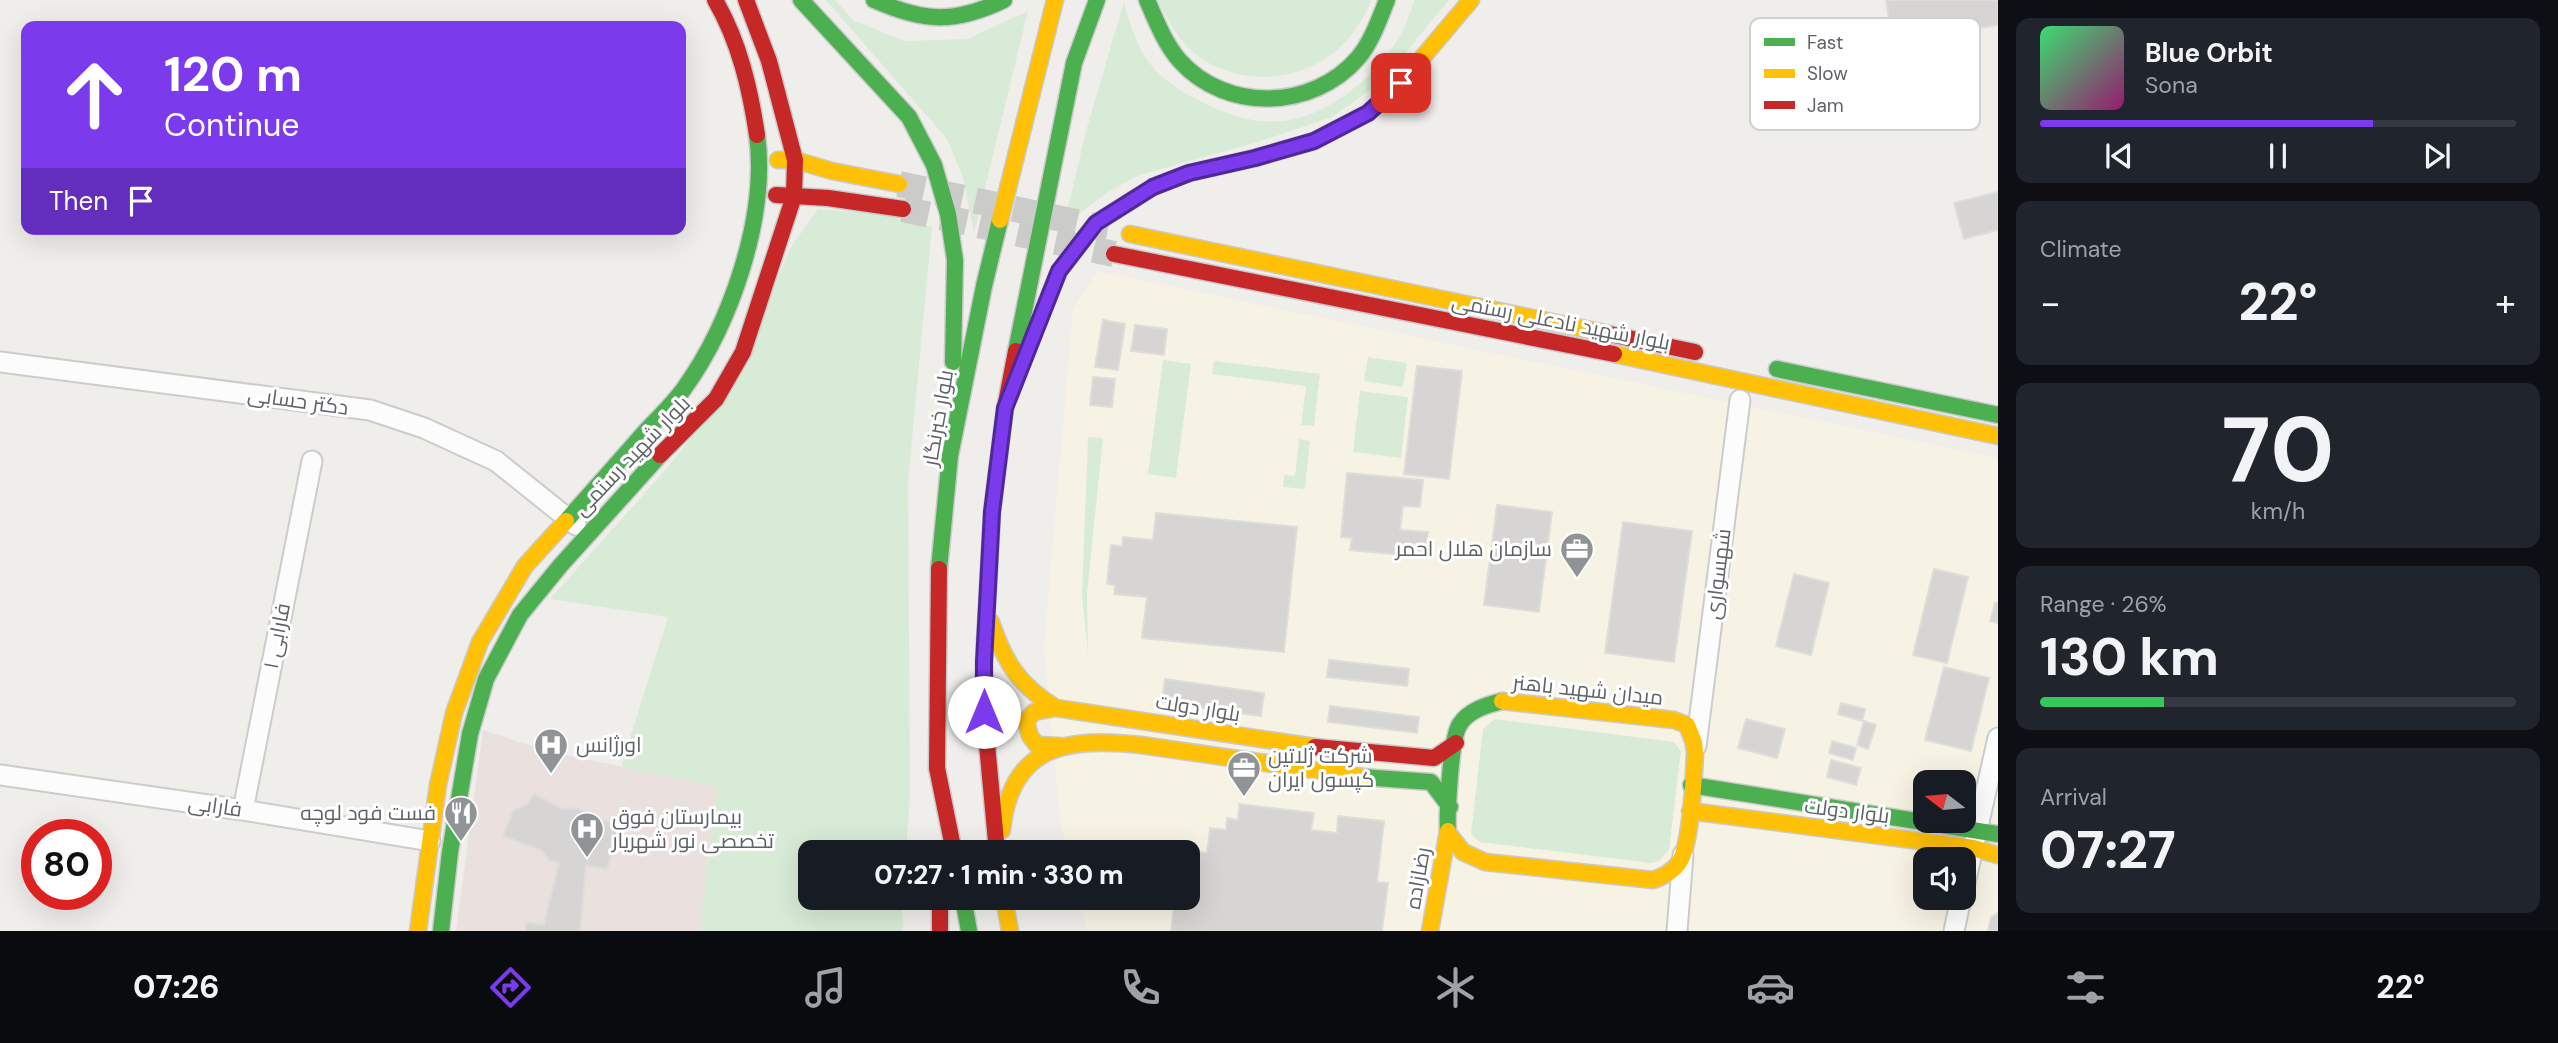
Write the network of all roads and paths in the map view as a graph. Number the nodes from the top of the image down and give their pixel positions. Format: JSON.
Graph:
{"nodes":[{"id":1,"x":715,"y":0,"type":"edge"},
{"id":2,"x":746,"y":0,"type":"edge"},
{"id":3,"x":801,"y":0,"type":"edge"},
{"id":4,"x":874,"y":0,"type":"edge"},
{"id":5,"x":1004,"y":0,"type":"edge"},
{"id":6,"x":1055,"y":0,"type":"edge"},
{"id":7,"x":1097,"y":0,"type":"edge"},
{"id":8,"x":1147,"y":0,"type":"edge"},
{"id":9,"x":1387,"y":0,"type":"edge"},
{"id":10,"x":1471,"y":0,"type":"edge"},
{"id":11,"x":760,"y":159,"type":"junction"},
{"id":12,"x":795,"y":160,"type":"junction"},
{"id":13,"x":899,"y":184,"type":"tunnel mouth"},
{"id":14,"x":759,"y":193,"type":"junction"},
{"id":15,"x":794,"y":196,"type":"junction"},
{"id":16,"x":903,"y":209,"type":"tunnel mouth"},
{"id":17,"x":1130,"y":234,"type":"dead end"},
{"id":18,"x":1114,"y":254,"type":"tunnel mouth"},
{"id":19,"x":1713,"y":355,"type":"dead end"},
{"id":20,"x":0,"y":362,"type":"edge"},
{"id":21,"x":1767,"y":367,"type":"dead end"},
{"id":22,"x":1740,"y":400,"type":"dead end"},
{"id":23,"x":1005,"y":408,"type":"junction"},
{"id":24,"x":1998,"y":415,"type":"edge"},
{"id":25,"x":1998,"y":436,"type":"edge"},
{"id":26,"x":950,"y":457,"type":"junction"},
{"id":27,"x":312,"y":461,"type":"dead end"},
{"id":28,"x":567,"y":518,"type":"junction"},
{"id":29,"x":587,"y":534,"type":"junction"},
{"id":30,"x":987,"y":607,"type":"junction"},
{"id":31,"x":1056,"y":708,"type":"junction"},
{"id":32,"x":1998,"y":738,"type":"edge"},
{"id":33,"x":1456,"y":743,"type":"junction"},
{"id":34,"x":1060,"y":746,"type":"junction"},
{"id":35,"x":1696,"y":747,"type":"junction"},
{"id":36,"x":937,"y":768,"type":"junction"},
{"id":37,"x":0,"y":775,"type":"edge"},
{"id":38,"x":1691,"y":785,"type":"junction"},
{"id":39,"x":1450,"y":807,"type":"junction"},
{"id":40,"x":243,"y":810,"type":"junction"},
{"id":41,"x":1690,"y":811,"type":"junction"},
{"id":42,"x":1448,"y":831,"type":"junction"},
{"id":43,"x":1998,"y":834,"type":"edge"},
{"id":44,"x":1975,"y":839,"type":"junction"},
{"id":45,"x":939,"y":840,"type":"edge"},
{"id":46,"x":952,"y":840,"type":"edge"},
{"id":47,"x":999,"y":840,"type":"edge"},
{"id":48,"x":1001,"y":840,"type":"edge"},
{"id":49,"x":430,"y":841,"type":"junction"},
{"id":50,"x":1973,"y":847,"type":"edge"},
{"id":51,"x":1683,"y":855,"type":"junction"},
{"id":52,"x":1998,"y":855,"type":"edge"},
{"id":53,"x":940,"y":910,"type":"edge"},
{"id":54,"x":965,"y":910,"type":"edge"},
{"id":55,"x":1006,"y":910,"type":"edge"},
{"id":56,"x":1958,"y":910,"type":"edge"},
{"id":57,"x":418,"y":931,"type":"edge"},
{"id":58,"x":441,"y":931,"type":"edge"},
{"id":59,"x":940,"y":931,"type":"edge"},
{"id":60,"x":969,"y":931,"type":"edge"},
{"id":61,"x":1010,"y":931,"type":"edge"},
{"id":62,"x":1430,"y":931,"type":"edge"},
{"id":63,"x":1677,"y":931,"type":"edge"},
{"id":64,"x":1954,"y":931,"type":"edge"}],
"edges":[{"from":1,"to":11,"type":"main road","name":"بلوار شهید رستمی"},
{"from":2,"to":12,"type":"main road","name":"بلوار شهید رستمی"},
{"from":3,"to":26,"type":"main road"},
{"from":4,"to":5,"type":"main road"},
{"from":6,"to":26,"type":"main road","name":"بلوار خبرنگار"},
{"from":7,"to":23,"type":"main road"},
{"from":8,"to":9,"type":"main road"},
{"from":10,"to":23,"type":"main road"},
{"from":11,"to":12,"type":"main road"},
{"from":11,"to":14,"type":"main road","name":"بلوار شهید رستمی"},
{"from":12,"to":13,"type":"main road"},
{"from":12,"to":15,"type":"main road","name":"بلوار شهید رستمی"},
{"from":14,"to":15,"type":"main road"},
{"from":14,"to":28,"type":"main road","name":"بلوار شهید رستمی"},
{"from":15,"to":16,"type":"main road"},
{"from":15,"to":29,"type":"main road","name":"بلوار شهید رستمی"},
{"from":17,"to":19,"type":"main road","name":"بلوار شهید نادعلی رستمی"},
{"from":18,"to":25,"type":"main road","name":"بلوار شهید نادعلی رستمی"},
{"from":20,"to":28,"type":"street","name":"دکتر حسابی"},
{"from":21,"to":24,"type":"main road"},
{"from":22,"to":35,"type":"street","name":"شهسواری"},
{"from":23,"to":30,"type":"main road"},
{"from":26,"to":36,"type":"main road","name":"بلوار خبرنگار"},
{"from":27,"to":40,"type":"street","name":"فارابی ۱"},
{"from":28,"to":29,"type":"street","name":"دکتر حسابی"},
{"from":28,"to":49,"type":"main road","name":"بلوار شهید رستمی"},
{"from":29,"to":58,"type":"main road","name":"بلوار شهید رستمی"},
{"from":30,"to":31,"type":"main road","name":"بلوار دولت"},
{"from":30,"to":47,"type":"main road"},
{"from":31,"to":33,"type":"main road","name":"بلوار دولت"},
{"from":31,"to":34,"type":"main road"},
{"from":32,"to":44,"type":"street"},
{"from":33,"to":35,"type":"main road","name":"میدان شهید باهنر"},
{"from":33,"to":39,"type":"main road","name":"میدان شهید باهنر"},
{"from":34,"to":39,"type":"main road"},
{"from":34,"to":48,"type":"main road"},
{"from":35,"to":38,"type":"main road"},
{"from":36,"to":45,"type":"main road"},
{"from":36,"to":46,"type":"main road","name":"بلوار خبرنگار"},
{"from":37,"to":40,"type":"street","name":"فارابی"},
{"from":38,"to":41,"type":"main road"},
{"from":38,"to":44,"type":"main road","name":"بلوار دولت"},
{"from":39,"to":42,"type":"main road","name":"میدان شهید باهنر"},
{"from":40,"to":49,"type":"street","name":"فارابی"},
{"from":41,"to":44,"type":"main road","name":"بلوار دولت"},
{"from":41,"to":51,"type":"main road"},
{"from":42,"to":51,"type":"main road"},
{"from":42,"to":62,"type":"main road","name":"رضازاده"},
{"from":43,"to":44,"type":"main road","name":"بلوار دولت"},
{"from":44,"to":50,"type":"street"},
{"from":44,"to":52,"type":"main road","name":"بلوار دولت"},
{"from":49,"to":57,"type":"main road","name":"بلوار شهید رستمی"},
{"from":51,"to":63,"type":"street"},
{"from":53,"to":59,"type":"main road"},
{"from":54,"to":60,"type":"main road"},
{"from":55,"to":61,"type":"main road"},
{"from":56,"to":64,"type":"street"}]}
